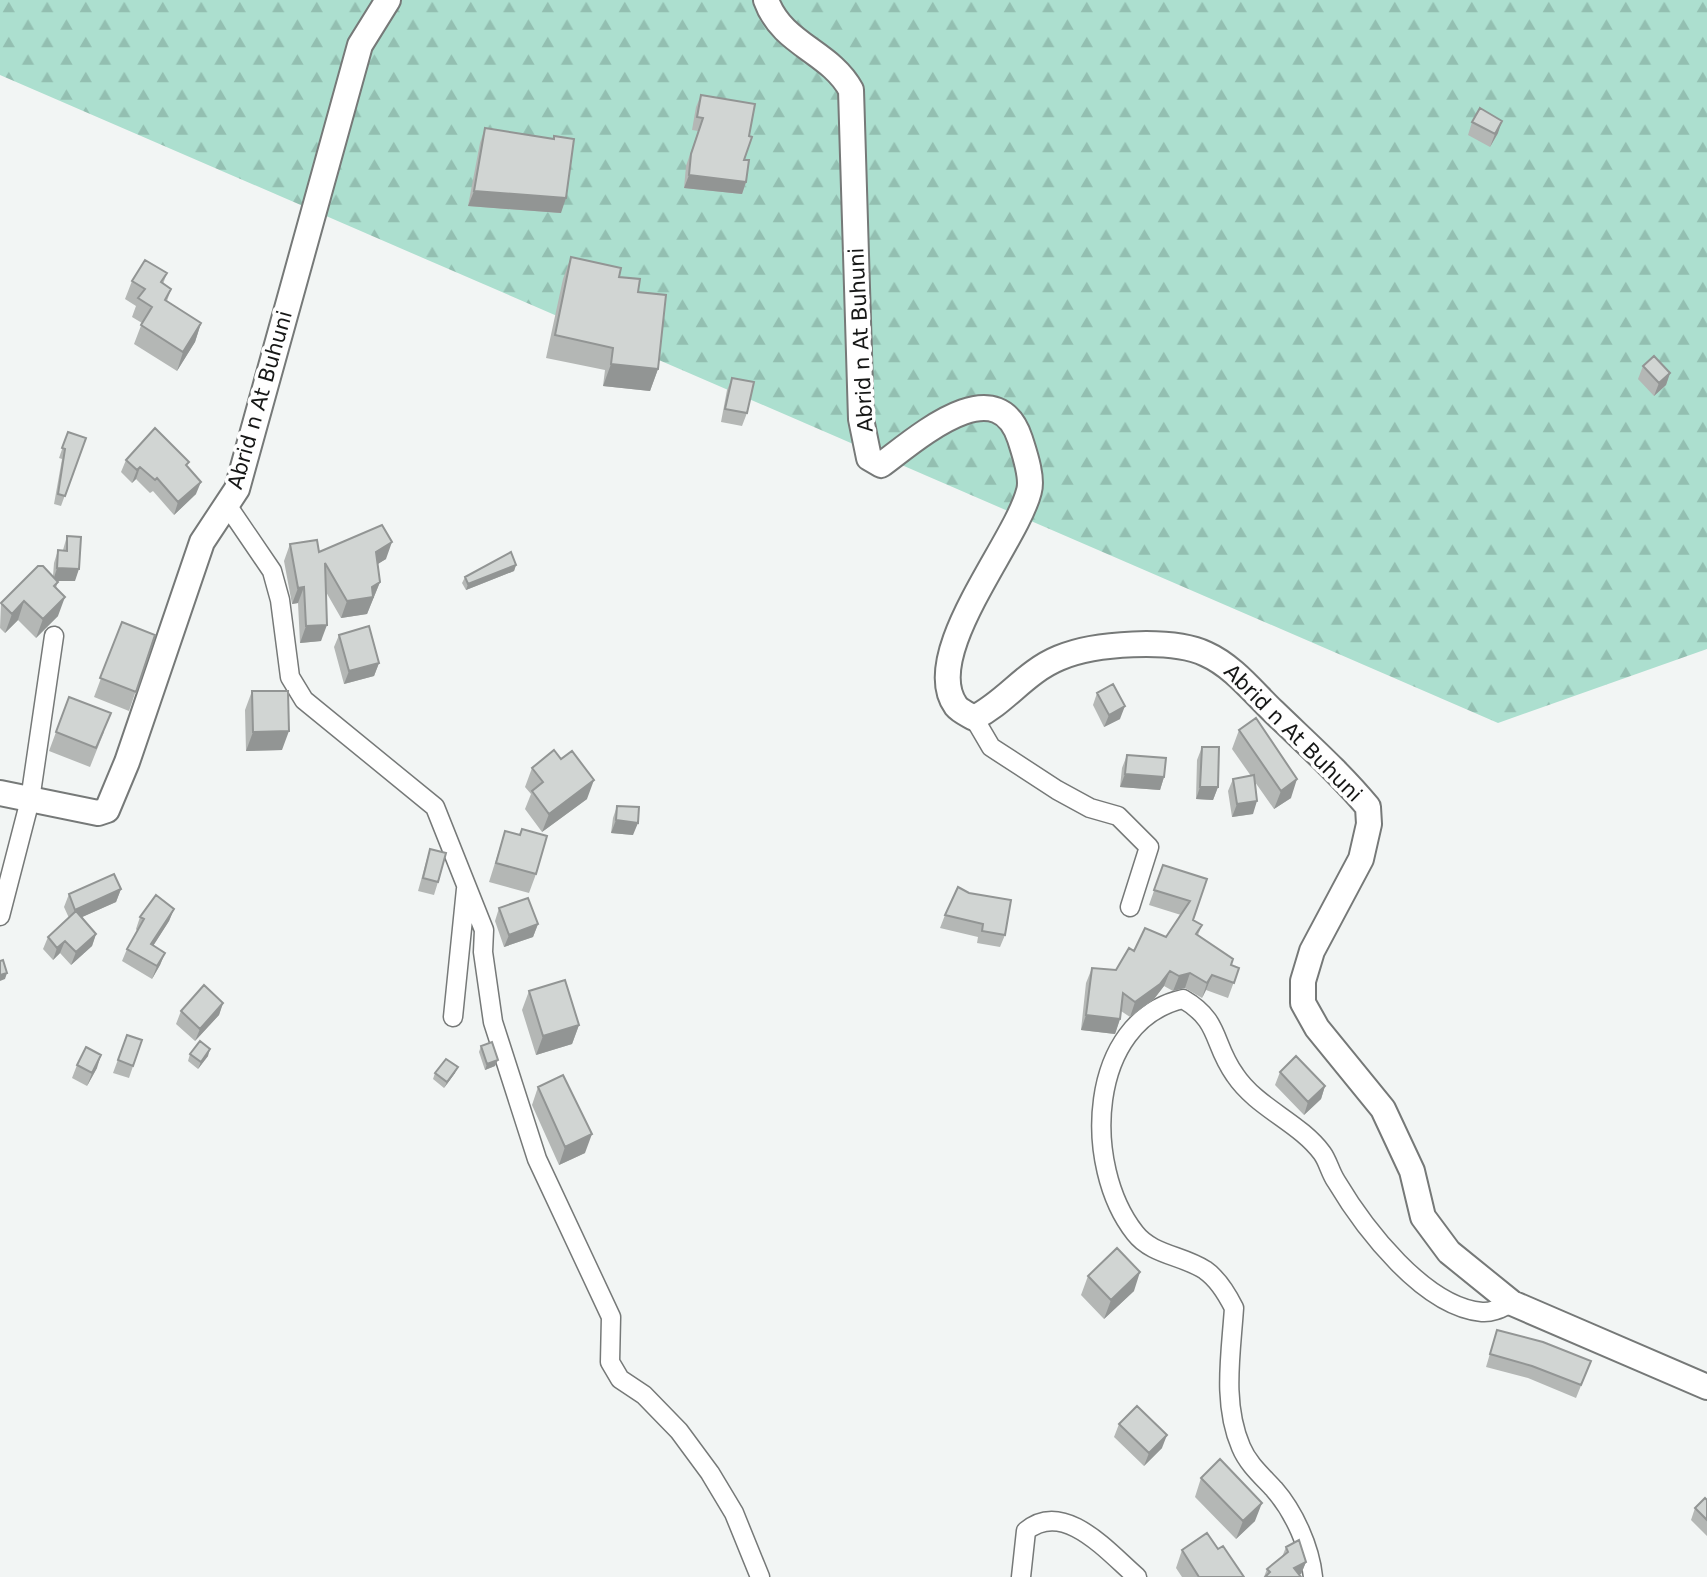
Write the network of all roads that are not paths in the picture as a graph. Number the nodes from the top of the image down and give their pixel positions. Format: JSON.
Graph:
{"nodes":[{"id":1,"x":388,"y":0,"type":"edge"},
{"id":2,"x":766,"y":0,"type":"edge"},
{"id":3,"x":227,"y":505,"type":"junction"},
{"id":4,"x":54,"y":636,"type":"dead end"},
{"id":5,"x":974,"y":718,"type":"junction"},
{"id":6,"x":0,"y":793,"type":"edge"},
{"id":7,"x":30,"y":800,"type":"junction"},
{"id":8,"x":467,"y":883,"type":"junction"},
{"id":9,"x":1130,"y":907,"type":"dead end"},
{"id":10,"x":0,"y":916,"type":"edge"},
{"id":11,"x":453,"y":1017,"type":"dead end"},
{"id":12,"x":1512,"y":1303,"type":"junction"},
{"id":13,"x":1707,"y":1387,"type":"edge"},
{"id":14,"x":760,"y":1577,"type":"edge"},
{"id":15,"x":1021,"y":1577,"type":"edge"},
{"id":16,"x":1137,"y":1577,"type":"edge"},
{"id":17,"x":1313,"y":1577,"type":"edge"}],
"edges":[{"from":1,"to":3,"type":"street","name":"Abrid n At Buhuni"},
{"from":2,"to":5,"type":"street","name":"Abrid n At Buhuni"},
{"from":3,"to":7,"type":"street","name":"Abrid n At Buhuni"},
{"from":3,"to":8,"type":"street"},
{"from":4,"to":7,"type":"street"},
{"from":5,"to":9,"type":"street"},
{"from":5,"to":12,"type":"street","name":"Abrid n At Buhuni"},
{"from":6,"to":7,"type":"street","name":"Abrid n At Buhuni"},
{"from":7,"to":10,"type":"street"},
{"from":8,"to":11,"type":"street"},
{"from":8,"to":14,"type":"street"},
{"from":12,"to":13,"type":"street","name":"Abrid n At Buhuni"},
{"from":12,"to":17,"type":"street"},
{"from":15,"to":16,"type":"street"}]}
